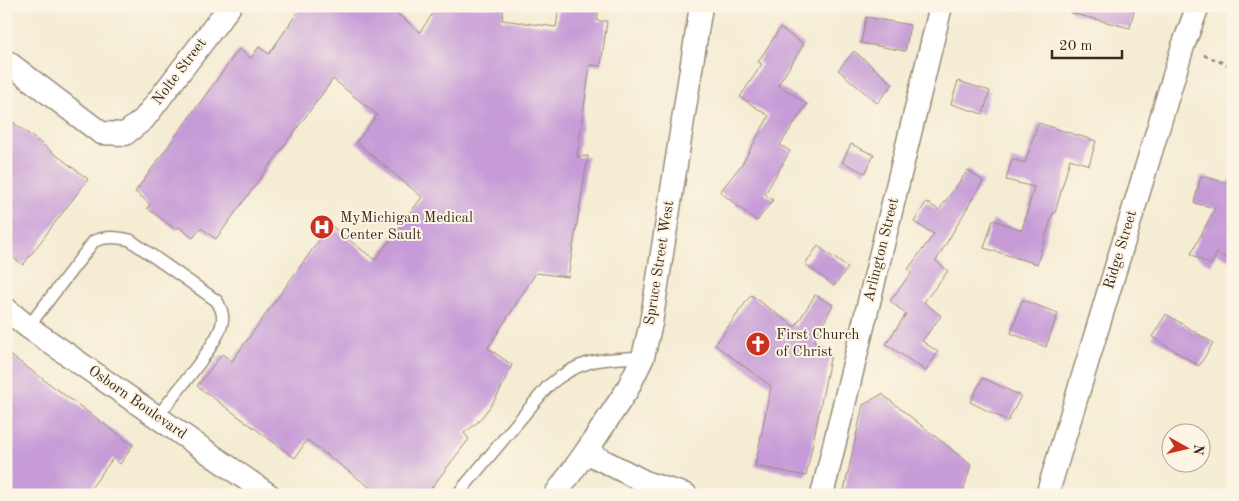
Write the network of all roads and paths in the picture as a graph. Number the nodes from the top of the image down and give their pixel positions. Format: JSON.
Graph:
{"nodes":[{"id":1,"x":230,"y":6,"type":"edge"},
{"id":2,"x":701,"y":6,"type":"edge"},
{"id":3,"x":941,"y":6,"type":"edge"},
{"id":4,"x":1198,"y":6,"type":"edge"},
{"id":5,"x":1183,"y":46,"type":"junction"},
{"id":6,"x":6,"y":61,"type":"edge"},
{"id":7,"x":1233,"y":67,"type":"edge"},
{"id":8,"x":6,"y":309,"type":"edge"},
{"id":9,"x":28,"y":327,"type":"junction"},
{"id":10,"x":643,"y":357,"type":"junction"},
{"id":11,"x":158,"y":416,"type":"junction"},
{"id":12,"x":586,"y":452,"type":"junction"},
{"id":13,"x":270,"y":495,"type":"edge"},
{"id":14,"x":457,"y":495,"type":"edge"},
{"id":15,"x":555,"y":495,"type":"edge"},
{"id":16,"x":686,"y":495,"type":"edge"},
{"id":17,"x":822,"y":495,"type":"edge"},
{"id":18,"x":1046,"y":495,"type":"edge"}],
"edges":[{"from":1,"to":6,"type":"street","name":"Nolte Street"},
{"from":2,"to":10,"type":"street","name":"Spruce Street West"},
{"from":3,"to":17,"type":"street","name":"Arlington Street"},
{"from":4,"to":5,"type":"street","name":"Ridge Street"},
{"from":5,"to":7,"type":"path"},
{"from":5,"to":18,"type":"street","name":"Ridge Street"},
{"from":8,"to":9,"type":"street","name":"Osborn Boulevard"},
{"from":9,"to":11,"type":"street","name":"Osborn Boulevard"},
{"from":9,"to":11,"type":"lane"},
{"from":10,"to":12,"type":"street","name":"Spruce Street West"},
{"from":10,"to":14,"type":"lane"},
{"from":11,"to":13,"type":"street","name":"Osborn Boulevard"},
{"from":12,"to":15,"type":"street","name":"Spruce Street West"},
{"from":12,"to":16,"type":"street"}]}
